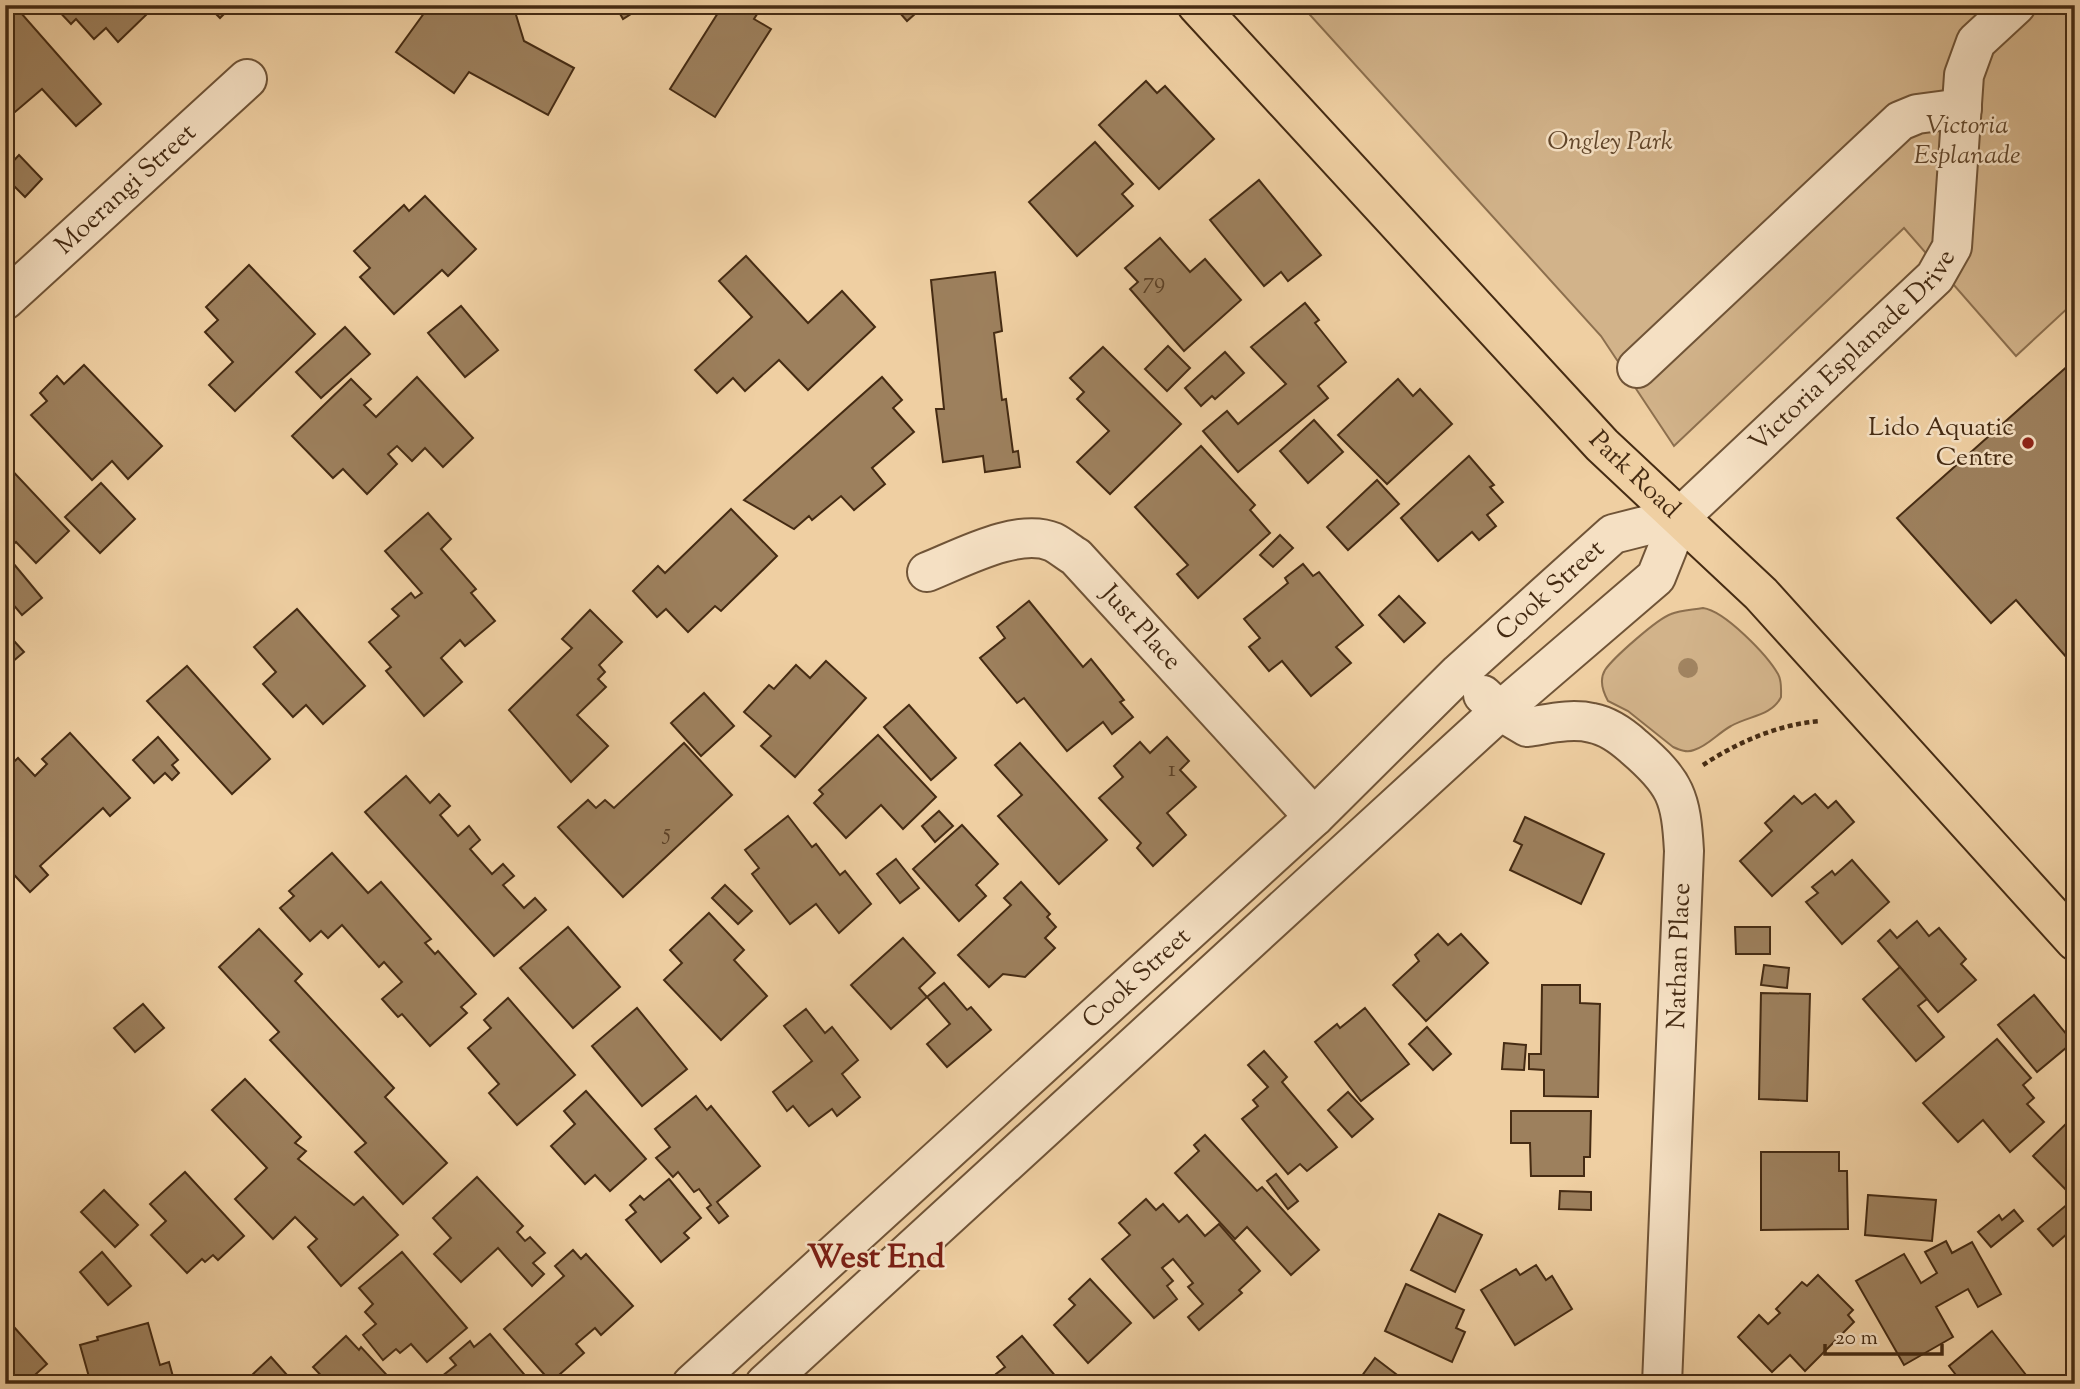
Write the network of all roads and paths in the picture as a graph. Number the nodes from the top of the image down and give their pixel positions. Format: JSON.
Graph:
{"nodes":[{"id":1,"x":1197,"y":5,"type":"edge"},
{"id":2,"x":2016,"y":5,"type":"edge"},
{"id":3,"x":247,"y":79,"type":"dead end"},
{"id":4,"x":1962,"y":108,"type":"junction"},
{"id":5,"x":5,"y":300,"type":"edge"},
{"id":6,"x":1637,"y":368,"type":"dead end"},
{"id":7,"x":1680,"y":517,"type":"junction"},
{"id":8,"x":927,"y":572,"type":"dead end"},
{"id":9,"x":1459,"y":673,"type":"junction"},
{"id":10,"x":1500,"y":711,"type":"junction"},
{"id":11,"x":1871,"y":716,"type":"junction"},
{"id":12,"x":1675,"y":794,"type":"junction"},
{"id":13,"x":1314,"y":817,"type":"junction"},
{"id":14,"x":2075,"y":941,"type":"edge"},
{"id":15,"x":872,"y":1221,"type":"junction"},
{"id":16,"x":906,"y":1255,"type":"junction"},
{"id":17,"x":692,"y":1384,"type":"edge"},
{"id":18,"x":765,"y":1384,"type":"edge"},
{"id":19,"x":1662,"y":1384,"type":"edge"}],
"edges":[{"from":1,"to":7,"type":"main road","name":"Park Road"},
{"from":2,"to":4,"type":"street","name":"Victoria Esplanade Drive"},
{"from":3,"to":5,"type":"street","name":"Moerangi Street"},
{"from":4,"to":6,"type":"street"},
{"from":4,"to":7,"type":"street","name":"Victoria Esplanade Drive"},
{"from":7,"to":9,"type":"street","name":"Cook Street"},
{"from":7,"to":10,"type":"street","name":"Cook Street"},
{"from":7,"to":11,"type":"main road","name":"Park Road"},
{"from":8,"to":13,"type":"street","name":"Just Place"},
{"from":9,"to":10,"type":"street","name":"Nathan Place"},
{"from":9,"to":13,"type":"street","name":"Cook Street"},
{"from":10,"to":12,"type":"street","name":"Nathan Place"},
{"from":10,"to":16,"type":"street","name":"Cook Street"},
{"from":11,"to":12,"type":"path"},
{"from":11,"to":14,"type":"main road","name":"Park Road"},
{"from":12,"to":19,"type":"street","name":"Nathan Place"},
{"from":13,"to":15,"type":"street","name":"Cook Street"},
{"from":15,"to":16,"type":"street"},
{"from":15,"to":17,"type":"street","name":"Cook Street"},
{"from":16,"to":18,"type":"street","name":"Cook Street"}]}
